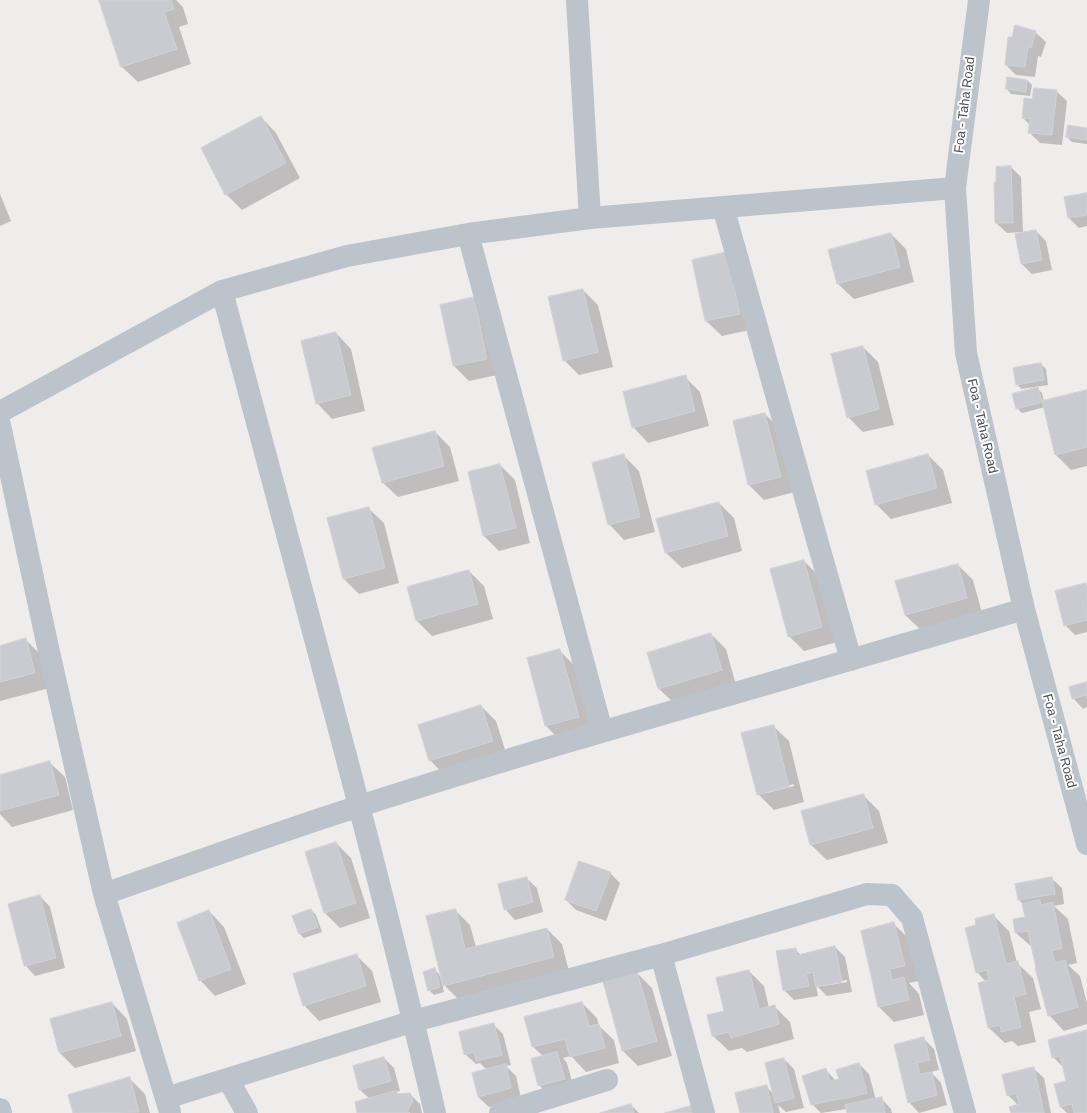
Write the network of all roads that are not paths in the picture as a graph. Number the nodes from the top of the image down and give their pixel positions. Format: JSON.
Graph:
{"nodes":[{"id":1,"x":577,"y":0,"type":"edge"},
{"id":2,"x":979,"y":0,"type":"edge"},
{"id":3,"x":955,"y":188,"type":"junction"},
{"id":4,"x":723,"y":207,"type":"junction"},
{"id":5,"x":590,"y":218,"type":"junction"},
{"id":6,"x":468,"y":234,"type":"junction"},
{"id":7,"x":222,"y":291,"type":"junction"},
{"id":8,"x":0,"y":412,"type":"edge"},
{"id":9,"x":0,"y":425,"type":"edge"},
{"id":10,"x":1024,"y":609,"type":"junction"},
{"id":11,"x":851,"y":660,"type":"junction"},
{"id":12,"x":602,"y":731,"type":"junction"},
{"id":13,"x":359,"y":806,"type":"junction"},
{"id":14,"x":1087,"y":844,"type":"edge"},
{"id":15,"x":104,"y":894,"type":"junction"},
{"id":16,"x":661,"y":955,"type":"junction"},
{"id":17,"x":414,"y":1021,"type":"junction"},
{"id":18,"x":228,"y":1079,"type":"junction"},
{"id":19,"x":607,"y":1080,"type":"dead end"},
{"id":20,"x":168,"y":1106,"type":"edge"},
{"id":21,"x":0,"y":1109,"type":"edge"},
{"id":22,"x":1,"y":1113,"type":"edge"},
{"id":23,"x":247,"y":1113,"type":"edge"},
{"id":24,"x":435,"y":1113,"type":"edge"},
{"id":25,"x":500,"y":1113,"type":"edge"},
{"id":26,"x":704,"y":1113,"type":"edge"},
{"id":27,"x":965,"y":1113,"type":"edge"}],
"edges":[{"from":1,"to":5,"type":"street"},
{"from":2,"to":3,"type":"street","name":"Foa - Taha Road"},
{"from":3,"to":4,"type":"street"},
{"from":3,"to":10,"type":"street","name":"Foa - Taha Road"},
{"from":4,"to":5,"type":"street"},
{"from":4,"to":11,"type":"street"},
{"from":5,"to":6,"type":"street"},
{"from":6,"to":7,"type":"street"},
{"from":6,"to":12,"type":"street"},
{"from":7,"to":8,"type":"street"},
{"from":7,"to":13,"type":"street"},
{"from":9,"to":15,"type":"street"},
{"from":10,"to":11,"type":"street"},
{"from":10,"to":14,"type":"street","name":"Foa - Taha Road"},
{"from":11,"to":12,"type":"street"},
{"from":12,"to":13,"type":"street"},
{"from":13,"to":15,"type":"street"},
{"from":13,"to":17,"type":"street"},
{"from":15,"to":20,"type":"street"},
{"from":16,"to":17,"type":"street"},
{"from":16,"to":26,"type":"street"},
{"from":16,"to":27,"type":"street"},
{"from":17,"to":18,"type":"street"},
{"from":17,"to":24,"type":"street"},
{"from":18,"to":20,"type":"street"},
{"from":18,"to":23,"type":"street"},
{"from":19,"to":25,"type":"street"},
{"from":21,"to":22,"type":"street"}]}
